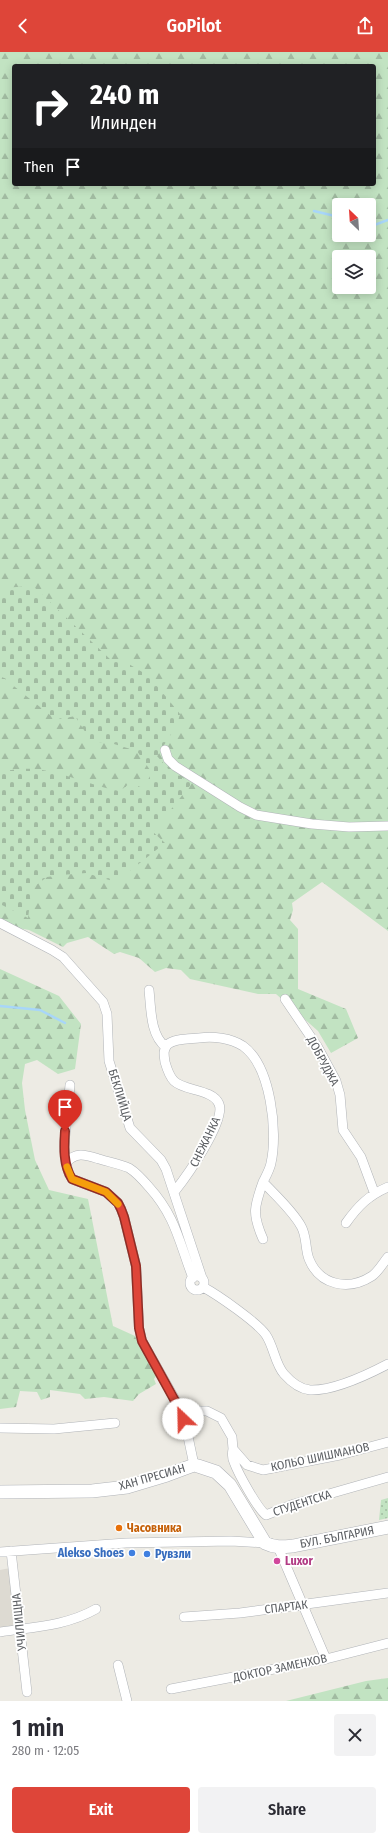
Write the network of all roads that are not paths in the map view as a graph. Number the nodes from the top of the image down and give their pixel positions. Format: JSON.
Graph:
{"nodes":[{"id":1,"x":165,"y":750,"type":"dead end"},
{"id":2,"x":388,"y":826,"type":"edge"},
{"id":3,"x":0,"y":923,"type":"edge"},
{"id":4,"x":149,"y":990,"type":"dead end"},
{"id":5,"x":285,"y":1000,"type":"dead end"},
{"id":6,"x":166,"y":1047,"type":"junction"},
{"id":7,"x":70,"y":1085,"type":"dead end"},
{"id":8,"x":66,"y":1163,"type":"junction"},
{"id":9,"x":263,"y":1182,"type":"junction"},
{"id":10,"x":388,"y":1186,"type":"edge"},
{"id":11,"x":175,"y":1191,"type":"junction"},
{"id":12,"x":374,"y":1192,"type":"junction"},
{"id":13,"x":346,"y":1223,"type":"dead end"},
{"id":14,"x":263,"y":1239,"type":"dead end"},
{"id":15,"x":388,"y":1257,"type":"edge"},
{"id":16,"x":198,"y":1278,"type":"junction"},
{"id":17,"x":203,"y":1287,"type":"junction"},
{"id":18,"x":388,"y":1364,"type":"edge"},
{"id":19,"x":115,"y":1424,"type":"dead end"},
{"id":20,"x":186,"y":1427,"type":"junction"},
{"id":21,"x":0,"y":1428,"type":"edge"},
{"id":22,"x":388,"y":1442,"type":"edge"},
{"id":23,"x":232,"y":1449,"type":"junction"},
{"id":24,"x":196,"y":1466,"type":"junction"},
{"id":25,"x":388,"y":1477,"type":"edge"},
{"id":26,"x":0,"y":1492,"type":"edge"},
{"id":27,"x":388,"y":1527,"type":"edge"},
{"id":28,"x":272,"y":1545,"type":"junction"},
{"id":29,"x":12,"y":1551,"type":"junction"},
{"id":30,"x":0,"y":1552,"type":"edge"},
{"id":31,"x":388,"y":1593,"type":"edge"},
{"id":32,"x":303,"y":1605,"type":"junction"},
{"id":33,"x":96,"y":1609,"type":"dead end"},
{"id":34,"x":184,"y":1618,"type":"dead end"},
{"id":35,"x":20,"y":1629,"type":"junction"},
{"id":36,"x":0,"y":1632,"type":"edge"},
{"id":37,"x":388,"y":1643,"type":"edge"},
{"id":38,"x":326,"y":1659,"type":"junction"},
{"id":39,"x":118,"y":1665,"type":"dead end"},
{"id":40,"x":171,"y":1689,"type":"dead end"},
{"id":41,"x":27,"y":1692,"type":"dead end"},
{"id":42,"x":127,"y":1701,"type":"edge"}],
"edges":[{"from":1,"to":2,"type":"street"},
{"from":3,"to":11,"type":"street","name":"БЕКЛИЙЦА"},
{"from":4,"to":6,"type":"street"},
{"from":5,"to":12,"type":"street","name":"ДОБРУДЖА"},
{"from":6,"to":9,"type":"street"},
{"from":6,"to":11,"type":"street","name":"СНЕЖАНКА"},
{"from":7,"to":8,"type":"street"},
{"from":8,"to":16,"type":"street"},
{"from":8,"to":20,"type":"street"},
{"from":9,"to":14,"type":"street"},
{"from":9,"to":15,"type":"street"},
{"from":10,"to":12,"type":"street"},
{"from":11,"to":16,"type":"street","name":"БЕКЛИЙЦА"},
{"from":12,"to":13,"type":"street"},
{"from":16,"to":17,"type":"street"},
{"from":16,"to":17,"type":"street"},
{"from":17,"to":18,"type":"street"},
{"from":19,"to":21,"type":"street"},
{"from":20,"to":23,"type":"street"},
{"from":20,"to":24,"type":"street"},
{"from":22,"to":23,"type":"street","name":"КОЛЬО ШИШМАНОВ"},
{"from":23,"to":25,"type":"street","name":"СТУДЕНТСКА"},
{"from":24,"to":26,"type":"street","name":"ХАН ПРЕСИАН"},
{"from":24,"to":28,"type":"street","name":"ХАН ПРЕСИАН"},
{"from":27,"to":28,"type":"street","name":"БУЛ. БЪЛГАРИЯ"},
{"from":28,"to":29,"type":"street","name":"БУЛ. БЪЛГАРИЯ"},
{"from":28,"to":32,"type":"street"},
{"from":29,"to":30,"type":"street","name":"БУЛ. БЪЛГАРИЯ"},
{"from":29,"to":35,"type":"street","name":"УЧИЛИЩНА"},
{"from":31,"to":32,"type":"street","name":"СПАРТАК"},
{"from":32,"to":34,"type":"street","name":"СПАРТАК"},
{"from":32,"to":38,"type":"street"},
{"from":33,"to":35,"type":"street"},
{"from":35,"to":36,"type":"street"},
{"from":35,"to":41,"type":"street","name":"УЧИЛИЩНА"},
{"from":37,"to":38,"type":"street","name":"ДОКТОР ЗАМЕНХОВ"},
{"from":38,"to":40,"type":"street","name":"ДОКТОР ЗАМЕНХОВ"},
{"from":39,"to":42,"type":"street"}]}
